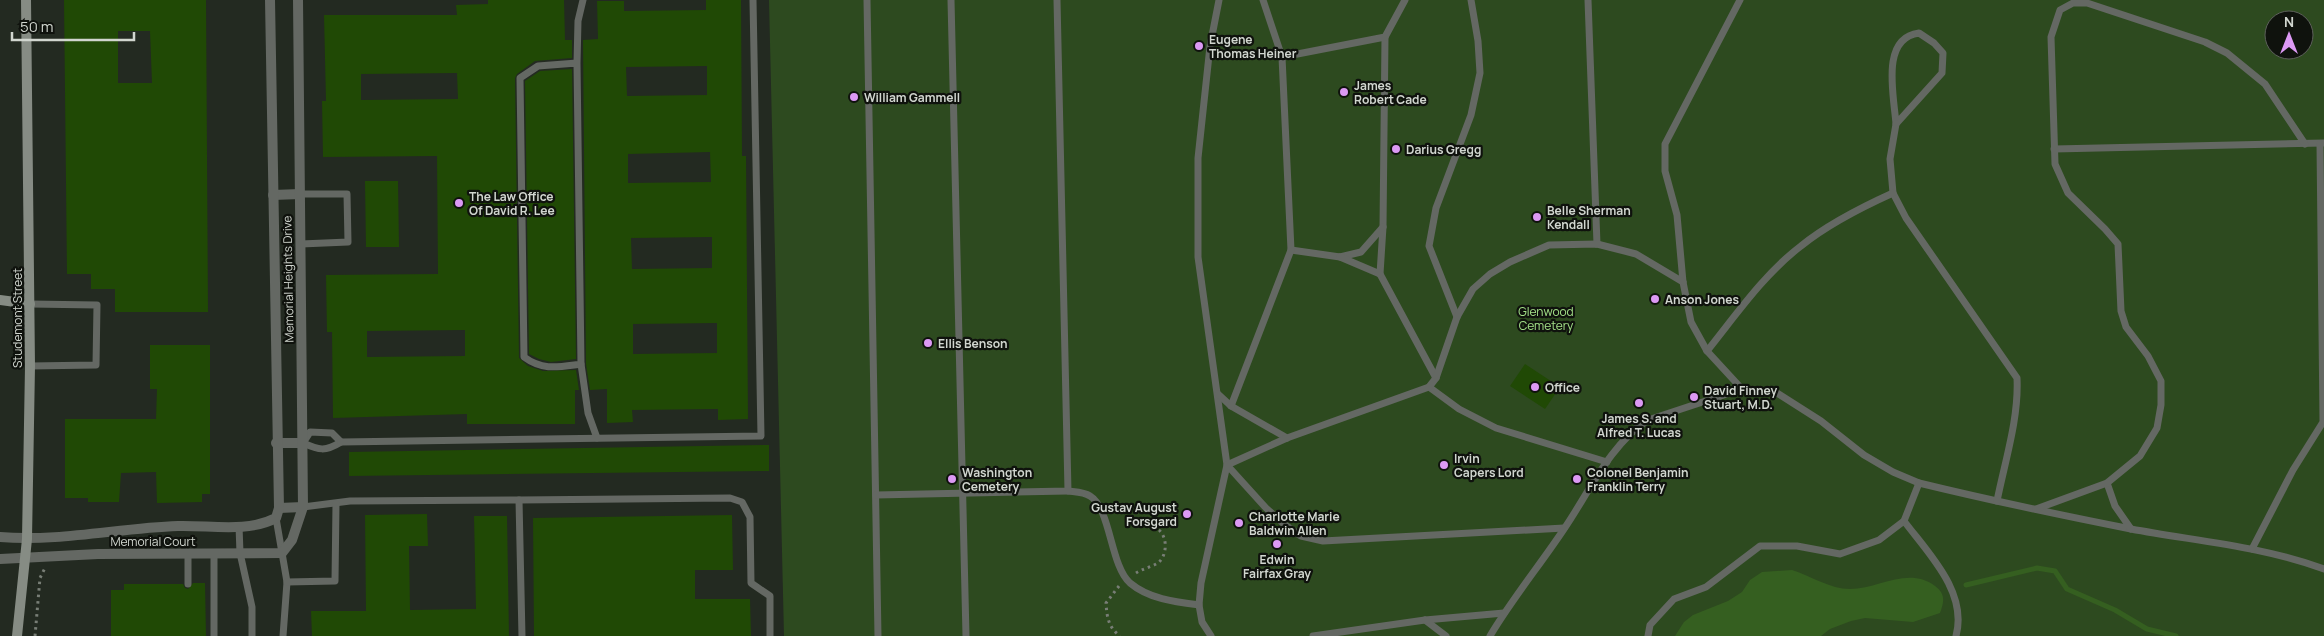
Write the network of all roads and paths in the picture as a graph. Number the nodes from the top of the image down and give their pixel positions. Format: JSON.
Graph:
{"nodes":[{"id":1,"x":26,"y":0,"type":"edge"},
{"id":2,"x":270,"y":0,"type":"edge"},
{"id":3,"x":298,"y":0,"type":"edge"},
{"id":4,"x":583,"y":0,"type":"edge"},
{"id":5,"x":754,"y":0,"type":"edge"},
{"id":6,"x":867,"y":0,"type":"edge"},
{"id":7,"x":951,"y":0,"type":"edge"},
{"id":8,"x":1057,"y":0,"type":"edge"},
{"id":9,"x":1218,"y":0,"type":"edge"},
{"id":10,"x":1263,"y":0,"type":"edge"},
{"id":11,"x":1405,"y":0,"type":"edge"},
{"id":12,"x":1472,"y":0,"type":"edge"},
{"id":13,"x":1588,"y":0,"type":"edge"},
{"id":14,"x":1740,"y":0,"type":"edge"},
{"id":15,"x":1385,"y":37,"type":"junction"},
{"id":16,"x":1282,"y":57,"type":"junction"},
{"id":17,"x":577,"y":63,"type":"junction"},
{"id":18,"x":1896,"y":124,"type":"junction"},
{"id":19,"x":2305,"y":144,"type":"junction"},
{"id":20,"x":2322,"y":144,"type":"edge"},
{"id":21,"x":2054,"y":149,"type":"junction"},
{"id":22,"x":1893,"y":193,"type":"junction"},
{"id":23,"x":300,"y":194,"type":"junction"},
{"id":24,"x":273,"y":195,"type":"junction"},
{"id":25,"x":1383,"y":227,"type":"junction"},
{"id":26,"x":301,"y":244,"type":"junction"},
{"id":27,"x":1597,"y":244,"type":"junction"},
{"id":28,"x":1291,"y":250,"type":"junction"},
{"id":29,"x":1340,"y":257,"type":"junction"},
{"id":30,"x":1380,"y":274,"type":"junction"},
{"id":31,"x":1683,"y":282,"type":"junction"},
{"id":32,"x":0,"y":300,"type":"edge"},
{"id":33,"x":30,"y":304,"type":"junction"},
{"id":34,"x":1457,"y":317,"type":"junction"},
{"id":35,"x":1707,"y":351,"type":"junction"},
{"id":36,"x":581,"y":364,"type":"junction"},
{"id":37,"x":30,"y":366,"type":"junction"},
{"id":38,"x":1436,"y":378,"type":"junction"},
{"id":39,"x":1429,"y":387,"type":"junction"},
{"id":40,"x":1742,"y":389,"type":"junction"},
{"id":41,"x":1218,"y":393,"type":"junction"},
{"id":42,"x":1231,"y":406,"type":"junction"},
{"id":43,"x":597,"y":438,"type":"junction"},
{"id":44,"x":1287,"y":438,"type":"junction"},
{"id":45,"x":340,"y":442,"type":"junction"},
{"id":46,"x":276,"y":443,"type":"junction"},
{"id":47,"x":302,"y":443,"type":"junction"},
{"id":48,"x":1607,"y":462,"type":"junction"},
{"id":49,"x":1228,"y":465,"type":"junction"},
{"id":50,"x":1919,"y":483,"type":"junction"},
{"id":51,"x":2107,"y":483,"type":"junction"},
{"id":52,"x":1068,"y":491,"type":"junction"},
{"id":53,"x":963,"y":493,"type":"junction"},
{"id":54,"x":876,"y":495,"type":"junction"},
{"id":55,"x":519,"y":500,"type":"junction"},
{"id":56,"x":1997,"y":501,"type":"junction"},
{"id":57,"x":336,"y":504,"type":"junction"},
{"id":58,"x":303,"y":507,"type":"junction"},
{"id":59,"x":2036,"y":509,"type":"junction"},
{"id":60,"x":277,"y":513,"type":"junction"},
{"id":61,"x":1904,"y":521,"type":"junction"},
{"id":62,"x":238,"y":526,"type":"junction"},
{"id":63,"x":1564,"y":528,"type":"junction"},
{"id":64,"x":2131,"y":529,"type":"junction"},
{"id":65,"x":0,"y":537,"type":"edge"},
{"id":66,"x":27,"y":539,"type":"junction"},
{"id":67,"x":2252,"y":549,"type":"junction"},
{"id":68,"x":240,"y":553,"type":"junction"},
{"id":69,"x":282,"y":553,"type":"junction"},
{"id":70,"x":188,"y":554,"type":"junction"},
{"id":71,"x":214,"y":554,"type":"junction"},
{"id":72,"x":0,"y":559,"type":"edge"},
{"id":73,"x":24,"y":559,"type":"junction"},
{"id":74,"x":46,"y":568,"type":"dead end"},
{"id":75,"x":2324,"y":569,"type":"edge"},
{"id":76,"x":287,"y":582,"type":"junction"},
{"id":77,"x":188,"y":584,"type":"dead end"},
{"id":78,"x":1199,"y":605,"type":"junction"},
{"id":79,"x":1504,"y":612,"type":"junction"},
{"id":80,"x":1425,"y":620,"type":"junction"},
{"id":81,"x":17,"y":636,"type":"edge"},
{"id":82,"x":36,"y":636,"type":"edge"},
{"id":83,"x":214,"y":636,"type":"edge"},
{"id":84,"x":252,"y":636,"type":"edge"},
{"id":85,"x":283,"y":636,"type":"edge"},
{"id":86,"x":522,"y":636,"type":"edge"},
{"id":87,"x":770,"y":636,"type":"edge"},
{"id":88,"x":878,"y":636,"type":"edge"},
{"id":89,"x":966,"y":636,"type":"edge"},
{"id":90,"x":1211,"y":636,"type":"edge"},
{"id":91,"x":1313,"y":636,"type":"edge"},
{"id":92,"x":1446,"y":636,"type":"edge"},
{"id":93,"x":1490,"y":636,"type":"edge"},
{"id":94,"x":1648,"y":636,"type":"edge"},
{"id":95,"x":1956,"y":636,"type":"edge"}],
"edges":[{"from":1,"to":33,"type":"main road","name":"Studemont Street"},
{"from":2,"to":24,"type":"street","name":"Memorial Heights Drive"},
{"from":3,"to":23,"type":"street","name":"Memorial Heights Drive"},
{"from":4,"to":17,"type":"lane"},
{"from":5,"to":43,"type":"lane"},
{"from":6,"to":54,"type":"lane"},
{"from":7,"to":53,"type":"lane"},
{"from":8,"to":52,"type":"lane"},
{"from":9,"to":41,"type":"lane"},
{"from":10,"to":16,"type":"lane"},
{"from":11,"to":15,"type":"lane"},
{"from":12,"to":34,"type":"lane"},
{"from":13,"to":27,"type":"lane"},
{"from":14,"to":31,"type":"lane"},
{"from":15,"to":16,"type":"lane"},
{"from":15,"to":25,"type":"lane"},
{"from":16,"to":28,"type":"lane"},
{"from":17,"to":36,"type":"lane"},
{"from":17,"to":36,"type":"lane"},
{"from":18,"to":18,"type":"lane"},
{"from":18,"to":22,"type":"lane"},
{"from":19,"to":20,"type":"lane"},
{"from":19,"to":21,"type":"lane"},
{"from":19,"to":21,"type":"lane"},
{"from":20,"to":67,"type":"lane"},
{"from":21,"to":51,"type":"lane"},
{"from":22,"to":35,"type":"lane"},
{"from":22,"to":56,"type":"lane"},
{"from":23,"to":24,"type":"street"},
{"from":23,"to":26,"type":"street","name":"Memorial Heights Drive"},
{"from":23,"to":26,"type":"lane"},
{"from":24,"to":46,"type":"street","name":"Memorial Heights Drive"},
{"from":25,"to":29,"type":"lane"},
{"from":25,"to":30,"type":"lane"},
{"from":26,"to":47,"type":"street","name":"Memorial Heights Drive"},
{"from":27,"to":31,"type":"lane"},
{"from":27,"to":34,"type":"lane"},
{"from":28,"to":29,"type":"lane"},
{"from":28,"to":42,"type":"lane"},
{"from":29,"to":30,"type":"lane"},
{"from":30,"to":38,"type":"lane"},
{"from":31,"to":35,"type":"lane"},
{"from":32,"to":33,"type":"main road"},
{"from":33,"to":37,"type":"main road","name":"Studemont Street"},
{"from":33,"to":37,"type":"lane"},
{"from":34,"to":38,"type":"lane"},
{"from":35,"to":40,"type":"lane"},
{"from":36,"to":43,"type":"lane"},
{"from":37,"to":66,"type":"main road","name":"Studemont Street"},
{"from":38,"to":39,"type":"lane"},
{"from":39,"to":44,"type":"lane"},
{"from":39,"to":48,"type":"lane"},
{"from":40,"to":48,"type":"lane"},
{"from":40,"to":50,"type":"lane"},
{"from":41,"to":42,"type":"lane"},
{"from":41,"to":49,"type":"lane"},
{"from":42,"to":44,"type":"lane"},
{"from":43,"to":45,"type":"lane"},
{"from":44,"to":49,"type":"lane"},
{"from":45,"to":47,"type":"lane"},
{"from":45,"to":47,"type":"lane"},
{"from":46,"to":47,"type":"street"},
{"from":46,"to":60,"type":"street","name":"Memorial Heights Drive"},
{"from":47,"to":58,"type":"street","name":"Memorial Heights Drive"},
{"from":48,"to":63,"type":"lane"},
{"from":49,"to":63,"type":"lane"},
{"from":49,"to":78,"type":"lane"},
{"from":50,"to":56,"type":"lane"},
{"from":50,"to":61,"type":"lane"},
{"from":51,"to":59,"type":"lane"},
{"from":51,"to":64,"type":"lane"},
{"from":52,"to":53,"type":"lane"},
{"from":52,"to":78,"type":"lane"},
{"from":53,"to":54,"type":"lane"},
{"from":53,"to":89,"type":"lane"},
{"from":54,"to":88,"type":"lane"},
{"from":55,"to":57,"type":"lane"},
{"from":55,"to":86,"type":"lane"},
{"from":55,"to":87,"type":"lane"},
{"from":56,"to":59,"type":"lane"},
{"from":57,"to":58,"type":"lane"},
{"from":57,"to":76,"type":"lane"},
{"from":58,"to":60,"type":"street","name":"Memorial Court"},
{"from":58,"to":69,"type":"street","name":"Memorial Heights Drive"},
{"from":59,"to":64,"type":"lane"},
{"from":60,"to":62,"type":"street","name":"Memorial Court"},
{"from":60,"to":69,"type":"lane"},
{"from":61,"to":94,"type":"lane"},
{"from":61,"to":95,"type":"lane"},
{"from":62,"to":66,"type":"street","name":"Memorial Court"},
{"from":62,"to":68,"type":"lane"},
{"from":63,"to":79,"type":"lane"},
{"from":64,"to":67,"type":"lane"},
{"from":65,"to":66,"type":"street","name":"Memorial Court"},
{"from":66,"to":73,"type":"main road","name":"Studemont Street"},
{"from":67,"to":75,"type":"lane"},
{"from":68,"to":69,"type":"street","name":"Memorial Court"},
{"from":68,"to":71,"type":"street","name":"Memorial Court"},
{"from":68,"to":84,"type":"lane"},
{"from":69,"to":76,"type":"lane"},
{"from":70,"to":71,"type":"street","name":"Memorial Court"},
{"from":70,"to":73,"type":"street","name":"Memorial Court"},
{"from":70,"to":77,"type":"lane"},
{"from":71,"to":83,"type":"lane"},
{"from":72,"to":73,"type":"street","name":"Memorial Court"},
{"from":73,"to":81,"type":"main road","name":"Studemont Street"},
{"from":74,"to":82,"type":"path"},
{"from":76,"to":85,"type":"lane"},
{"from":78,"to":90,"type":"lane"},
{"from":79,"to":80,"type":"lane"},
{"from":79,"to":93,"type":"lane"},
{"from":80,"to":91,"type":"lane"},
{"from":80,"to":92,"type":"lane"}]}
